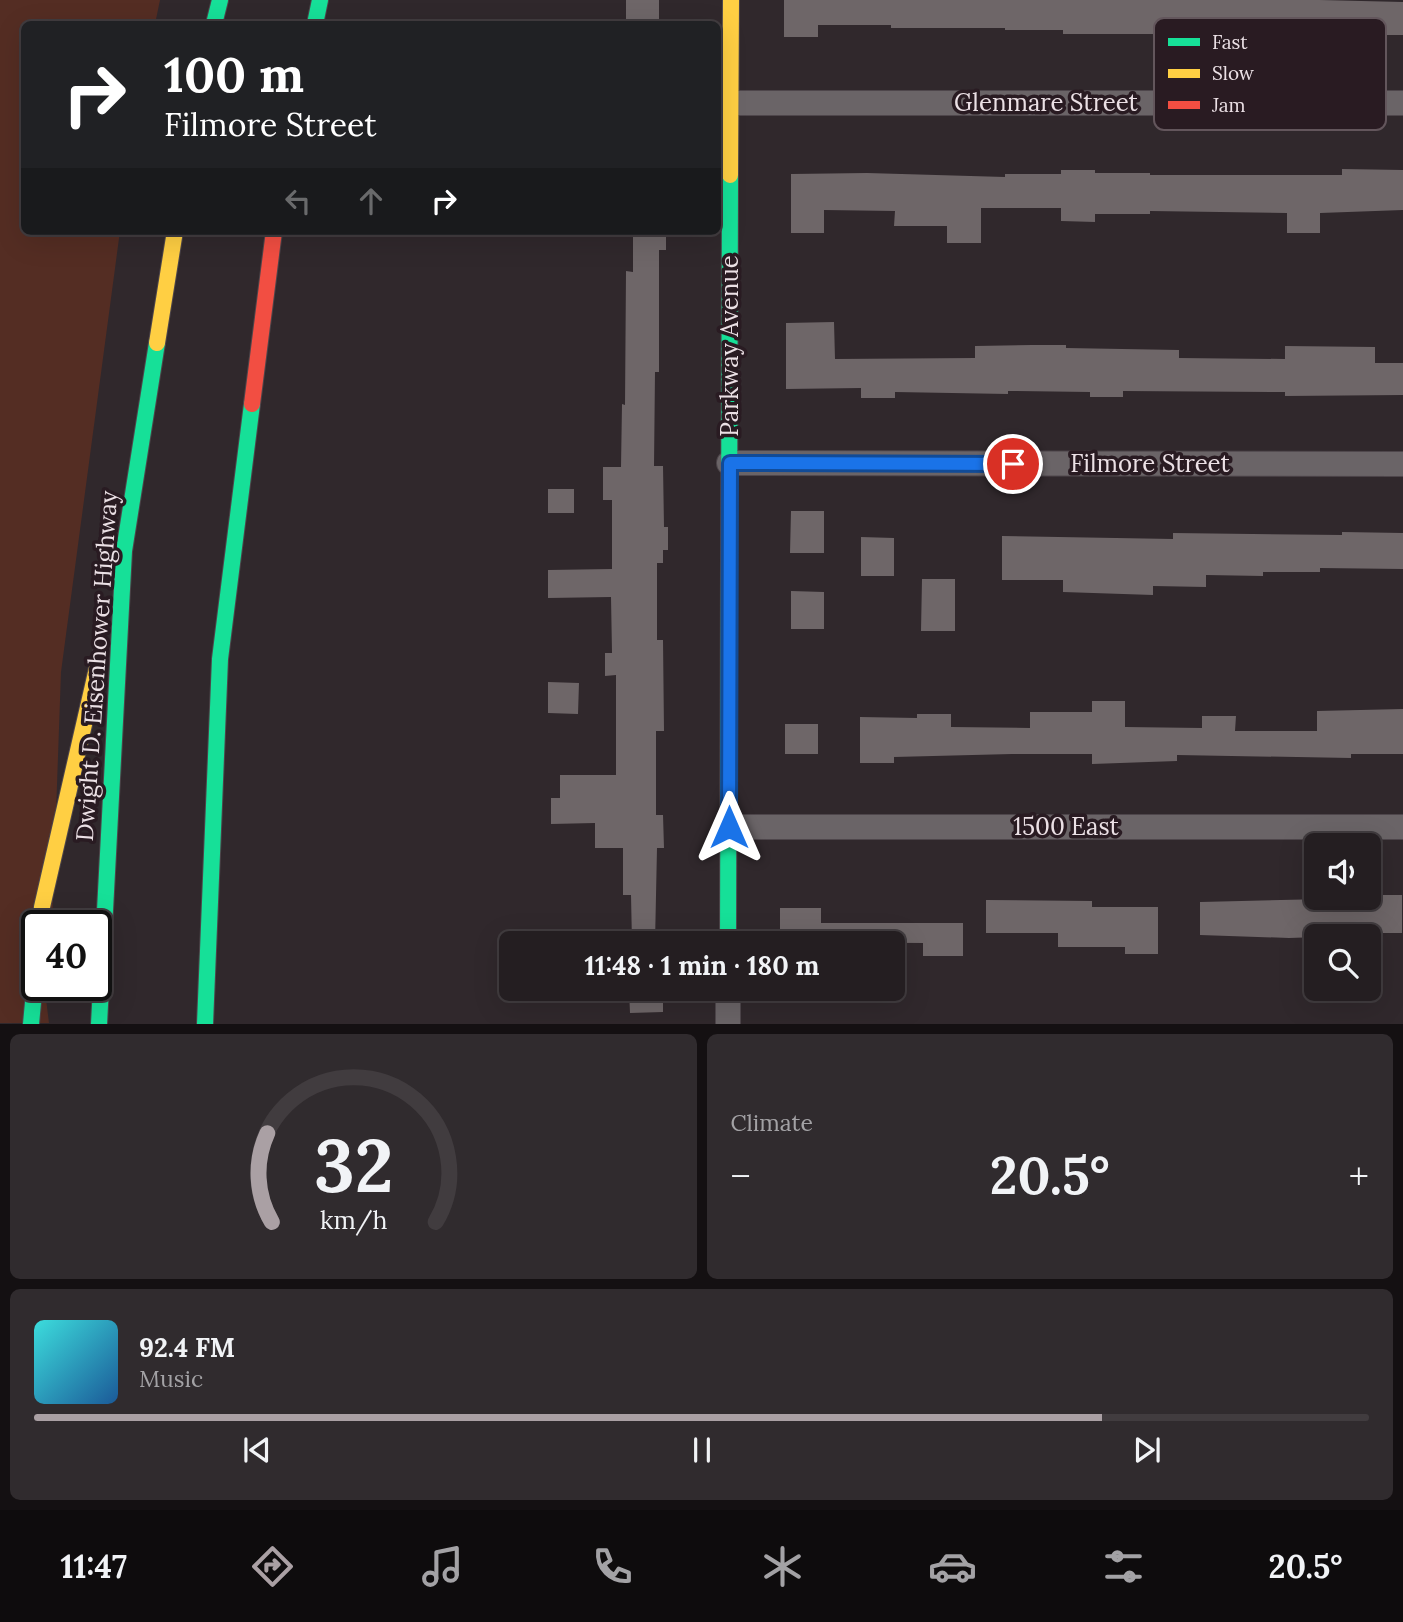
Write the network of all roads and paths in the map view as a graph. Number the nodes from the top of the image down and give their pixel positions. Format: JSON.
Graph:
{"nodes":[{"id":1,"x":220,"y":0,"type":"edge"},
{"id":2,"x":320,"y":0,"type":"edge"},
{"id":3,"x":731,"y":0,"type":"edge"},
{"id":4,"x":216,"y":21,"type":"edge"},
{"id":5,"x":316,"y":21,"type":"edge"},
{"id":6,"x":730,"y":103,"type":"junction"},
{"id":7,"x":1154,"y":103,"type":"edge"},
{"id":8,"x":173,"y":235,"type":"edge"},
{"id":9,"x":273,"y":235,"type":"edge"},
{"id":10,"x":730,"y":463,"type":"junction"},
{"id":11,"x":1403,"y":464,"type":"edge"},
{"id":12,"x":124,"y":551,"type":"junction"},
{"id":13,"x":729,"y":827,"type":"junction"},
{"id":14,"x":1403,"y":827,"type":"edge"},
{"id":15,"x":42,"y":910,"type":"edge"},
{"id":16,"x":728,"y":931,"type":"edge"},
{"id":17,"x":33,"y":1001,"type":"edge"},
{"id":18,"x":728,"y":1001,"type":"edge"},
{"id":19,"x":31,"y":1024,"type":"edge"},
{"id":20,"x":99,"y":1024,"type":"edge"},
{"id":21,"x":205,"y":1024,"type":"edge"},
{"id":22,"x":728,"y":1024,"type":"edge"}],
"edges":[{"from":1,"to":4,"type":"main road"},
{"from":2,"to":5,"type":"main road"},
{"from":3,"to":6,"type":"main road","name":"Parkway Avenue"},
{"from":6,"to":7,"type":"street","name":"Glenmare Street"},
{"from":6,"to":10,"type":"main road","name":"Parkway Avenue"},
{"from":8,"to":12,"type":"main road","name":"Dwight D. Eisenhower Highway"},
{"from":9,"to":21,"type":"main road"},
{"from":10,"to":11,"type":"street","name":"Filmore Street"},
{"from":10,"to":13,"type":"main road","name":"Parkway Avenue"},
{"from":12,"to":15,"type":"main road"},
{"from":12,"to":20,"type":"main road","name":"Dwight D. Eisenhower Highway"},
{"from":13,"to":14,"type":"street","name":"1500 East"},
{"from":13,"to":16,"type":"main road","name":"Parkway Avenue"},
{"from":17,"to":19,"type":"main road"},
{"from":18,"to":22,"type":"street"}]}
